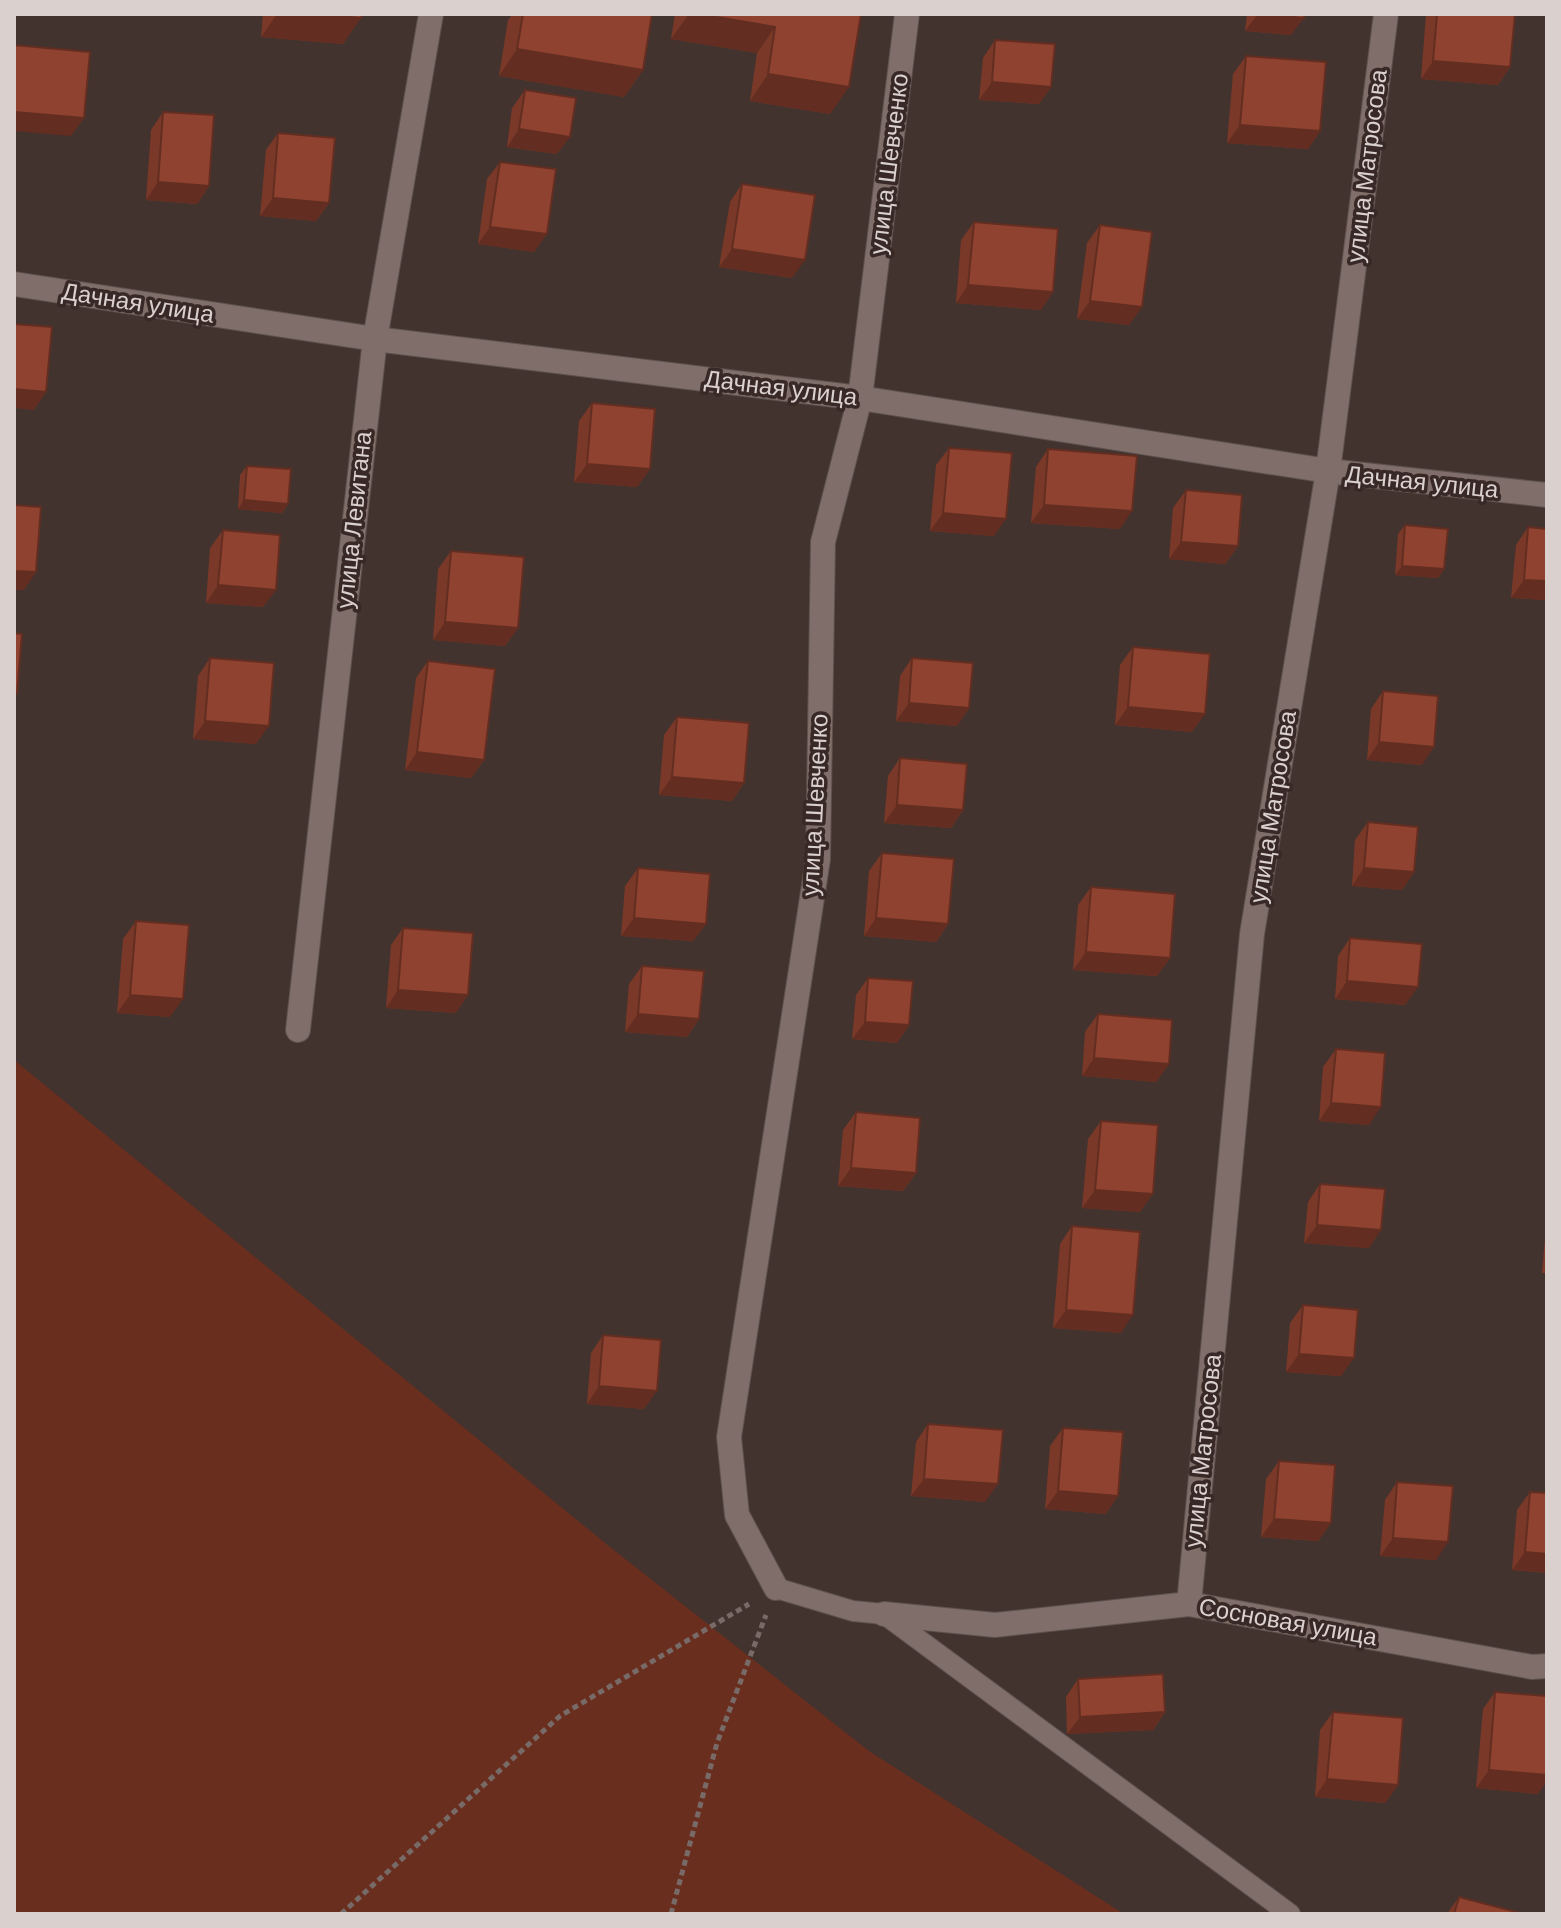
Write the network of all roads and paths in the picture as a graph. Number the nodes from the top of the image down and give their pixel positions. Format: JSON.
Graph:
{"nodes":[{"id":1,"x":431,"y":14,"type":"edge"},
{"id":2,"x":907,"y":14,"type":"edge"},
{"id":3,"x":1386,"y":14,"type":"edge"},
{"id":4,"x":14,"y":284,"type":"edge"},
{"id":5,"x":375,"y":339,"type":"junction"},
{"id":6,"x":860,"y":398,"type":"junction"},
{"id":7,"x":1328,"y":471,"type":"junction"},
{"id":8,"x":1547,"y":495,"type":"edge"},
{"id":9,"x":298,"y":1030,"type":"dead end"},
{"id":10,"x":776,"y":1588,"type":"junction"},
{"id":11,"x":1189,"y":1604,"type":"junction"},
{"id":12,"x":884,"y":1614,"type":"junction"},
{"id":13,"x":1547,"y":1666,"type":"edge"},
{"id":14,"x":341,"y":1914,"type":"edge"},
{"id":15,"x":671,"y":1914,"type":"edge"},
{"id":16,"x":1290,"y":1914,"type":"edge"}],
"edges":[{"from":1,"to":5,"type":"street","name":"улица Левитана"},
{"from":2,"to":6,"type":"street","name":"улица Шевченко"},
{"from":3,"to":7,"type":"street","name":"улица Матросова"},
{"from":4,"to":5,"type":"street","name":"Дачная улица"},
{"from":5,"to":6,"type":"street","name":"Дачная улица"},
{"from":5,"to":9,"type":"street","name":"улица Левитана"},
{"from":6,"to":7,"type":"street","name":"Дачная улица"},
{"from":6,"to":10,"type":"street","name":"улица Шевченко"},
{"from":7,"to":8,"type":"street","name":"Дачная улица"},
{"from":7,"to":11,"type":"street","name":"улица Матросова"},
{"from":10,"to":12,"type":"lane"},
{"from":10,"to":14,"type":"path"},
{"from":10,"to":15,"type":"path"},
{"from":11,"to":12,"type":"street","name":"Сосновая улица"},
{"from":11,"to":13,"type":"street","name":"Сосновая улица"},
{"from":12,"to":16,"type":"lane"}]}
